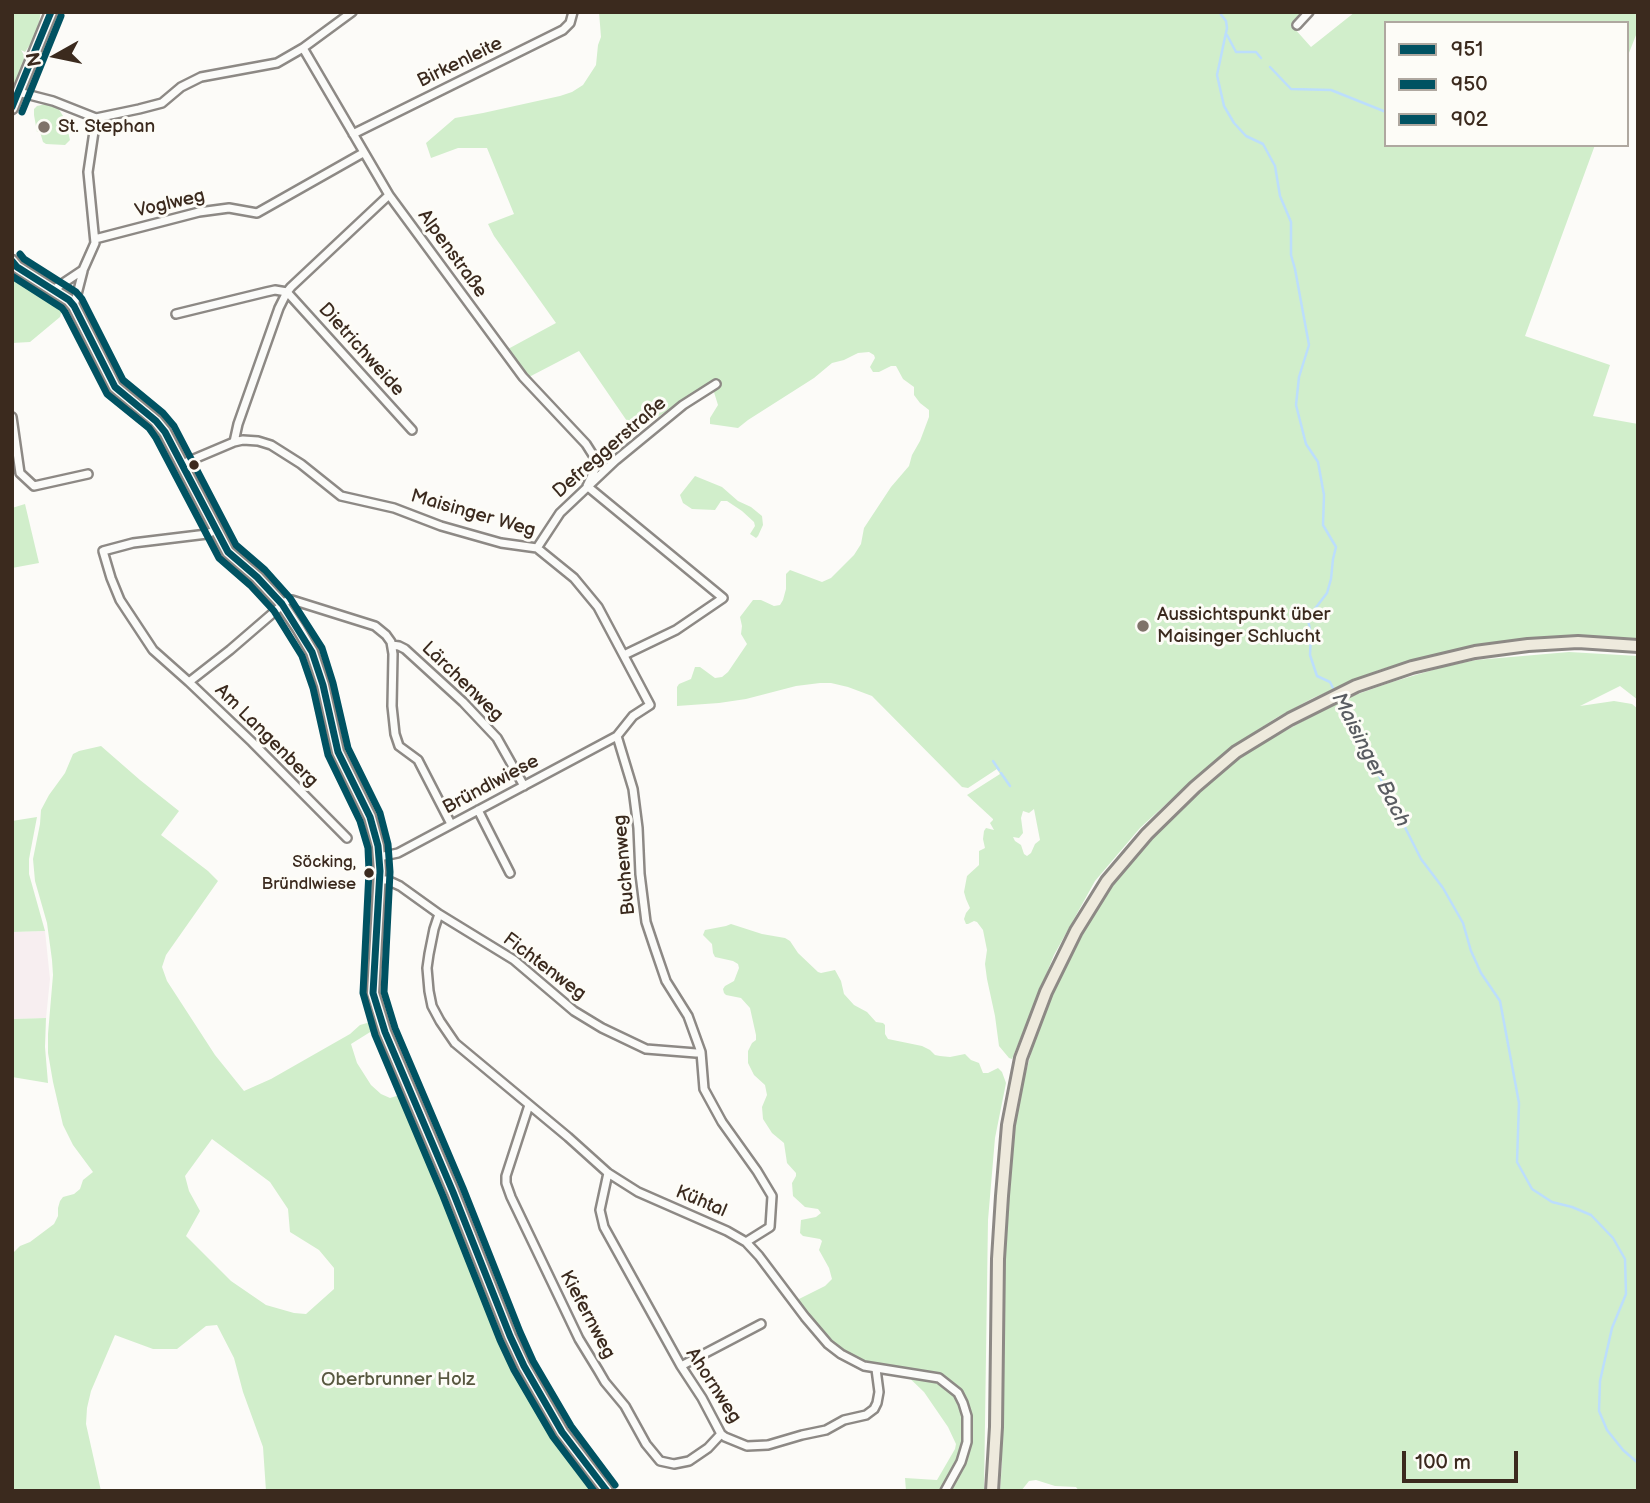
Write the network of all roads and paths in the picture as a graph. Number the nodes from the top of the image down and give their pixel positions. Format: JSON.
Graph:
{"nodes":[{"id":1,"x":51,"y":12,"type":"edge"},
{"id":2,"x":352,"y":12,"type":"edge"},
{"id":3,"x":573,"y":12,"type":"edge"},
{"id":4,"x":1309,"y":12,"type":"edge"},
{"id":5,"x":1297,"y":25,"type":"dead end"},
{"id":6,"x":303,"y":48,"type":"junction"},
{"id":7,"x":18,"y":92,"type":"junction"},
{"id":8,"x":12,"y":108,"type":"edge"},
{"id":9,"x":96,"y":118,"type":"junction"},
{"id":10,"x":353,"y":134,"type":"junction"},
{"id":11,"x":363,"y":153,"type":"junction"},
{"id":12,"x":388,"y":195,"type":"junction"},
{"id":13,"x":96,"y":239,"type":"junction"},
{"id":14,"x":12,"y":261,"type":"edge"},
{"id":15,"x":83,"y":270,"type":"junction"},
{"id":16,"x":53,"y":290,"type":"junction"},
{"id":17,"x":287,"y":292,"type":"junction"},
{"id":18,"x":74,"y":306,"type":"junction"},
{"id":19,"x":176,"y":314,"type":"dead end"},
{"id":20,"x":716,"y":384,"type":"dead end"},
{"id":21,"x":12,"y":417,"type":"edge"},
{"id":22,"x":412,"y":429,"type":"dead end"},
{"id":23,"x":234,"y":442,"type":"junction"},
{"id":24,"x":183,"y":464,"type":"junction"},
{"id":25,"x":88,"y":474,"type":"dead end"},
{"id":26,"x":587,"y":486,"type":"junction"},
{"id":27,"x":216,"y":530,"type":"junction"},
{"id":28,"x":537,"y":548,"type":"junction"},
{"id":29,"x":282,"y":604,"type":"junction"},
{"id":30,"x":392,"y":645,"type":"junction"},
{"id":31,"x":1638,"y":646,"type":"edge"},
{"id":32,"x":624,"y":655,"type":"junction"},
{"id":33,"x":189,"y":682,"type":"junction"},
{"id":34,"x":617,"y":736,"type":"junction"},
{"id":35,"x":524,"y":786,"type":"junction"},
{"id":36,"x":478,"y":810,"type":"junction"},
{"id":37,"x":451,"y":824,"type":"junction"},
{"id":38,"x":347,"y":838,"type":"dead end"},
{"id":39,"x":379,"y":857,"type":"junction"},
{"id":40,"x":510,"y":873,"type":"dead end"},
{"id":41,"x":380,"y":880,"type":"junction"},
{"id":42,"x":439,"y":914,"type":"junction"},
{"id":43,"x":701,"y":1052,"type":"junction"},
{"id":44,"x":528,"y":1105,"type":"junction"},
{"id":45,"x":608,"y":1173,"type":"junction"},
{"id":46,"x":746,"y":1242,"type":"junction"},
{"id":47,"x":761,"y":1324,"type":"dead end"},
{"id":48,"x":681,"y":1366,"type":"junction"},
{"id":49,"x":876,"y":1369,"type":"junction"},
{"id":50,"x":721,"y":1434,"type":"junction"},
{"id":51,"x":607,"y":1491,"type":"edge"},
{"id":52,"x":945,"y":1491,"type":"edge"},
{"id":53,"x":992,"y":1491,"type":"edge"}],
"edges":[{"from":1,"to":7,"type":"street"},
{"from":2,"to":6,"type":"street"},
{"from":3,"to":10,"type":"street","name":"Birkenleite"},
{"from":4,"to":5,"type":"street"},
{"from":6,"to":9,"type":"street"},
{"from":6,"to":10,"type":"street","name":"Alpenstraße"},
{"from":7,"to":8,"type":"street"},
{"from":7,"to":9,"type":"street"},
{"from":9,"to":13,"type":"street"},
{"from":10,"to":11,"type":"street","name":"Alpenstraße"},
{"from":11,"to":12,"type":"street","name":"Alpenstraße"},
{"from":11,"to":13,"type":"street","name":"Voglweg"},
{"from":12,"to":17,"type":"street"},
{"from":12,"to":26,"type":"street","name":"Alpenstraße"},
{"from":13,"to":15,"type":"street"},
{"from":14,"to":16,"type":"street"},
{"from":15,"to":16,"type":"street"},
{"from":15,"to":18,"type":"street"},
{"from":16,"to":18,"type":"street"},
{"from":17,"to":19,"type":"street"},
{"from":17,"to":22,"type":"street","name":"Dietrichweide"},
{"from":17,"to":23,"type":"street"},
{"from":18,"to":24,"type":"street"},
{"from":20,"to":26,"type":"street","name":"Defreggerstraße"},
{"from":21,"to":25,"type":"street"},
{"from":23,"to":24,"type":"street","name":"Maisinger Weg"},
{"from":23,"to":28,"type":"street","name":"Maisinger Weg"},
{"from":24,"to":27,"type":"street"},
{"from":26,"to":28,"type":"street","name":"Defreggerstraße"},
{"from":26,"to":32,"type":"street"},
{"from":27,"to":29,"type":"street"},
{"from":27,"to":33,"type":"street"},
{"from":28,"to":32,"type":"street","name":"Maisinger Weg"},
{"from":29,"to":30,"type":"street","name":"Lärchenweg"},
{"from":29,"to":33,"type":"street","name":"Am Langenberg"},
{"from":29,"to":39,"type":"street"},
{"from":30,"to":35,"type":"street","name":"Lärchenweg"},
{"from":30,"to":37,"type":"street"},
{"from":31,"to":53,"type":"main road"},
{"from":32,"to":34,"type":"street","name":"Maisinger Weg"},
{"from":33,"to":38,"type":"street","name":"Am Langenberg"},
{"from":34,"to":35,"type":"street","name":"Bründlwiese"},
{"from":34,"to":43,"type":"street","name":"Buchenweg"},
{"from":35,"to":36,"type":"street","name":"Bründlwiese"},
{"from":36,"to":37,"type":"street","name":"Bründlwiese"},
{"from":36,"to":40,"type":"street"},
{"from":37,"to":39,"type":"street","name":"Bründlwiese"},
{"from":39,"to":41,"type":"street"},
{"from":41,"to":42,"type":"street","name":"Fichtenweg"},
{"from":41,"to":51,"type":"street"},
{"from":42,"to":43,"type":"street","name":"Fichtenweg"},
{"from":42,"to":44,"type":"street","name":"Kühtal"},
{"from":43,"to":46,"type":"street","name":"Buchenweg"},
{"from":44,"to":45,"type":"street","name":"Kühtal"},
{"from":44,"to":50,"type":"street","name":"Kiefernweg"},
{"from":45,"to":46,"type":"street","name":"Kühtal"},
{"from":45,"to":48,"type":"street","name":"Ahornweg"},
{"from":46,"to":49,"type":"street","name":"Kühtal"},
{"from":47,"to":48,"type":"street"},
{"from":48,"to":50,"type":"street","name":"Ahornweg"},
{"from":49,"to":50,"type":"street","name":"Ahornweg"},
{"from":49,"to":52,"type":"street","name":"Kühtal"}]}
